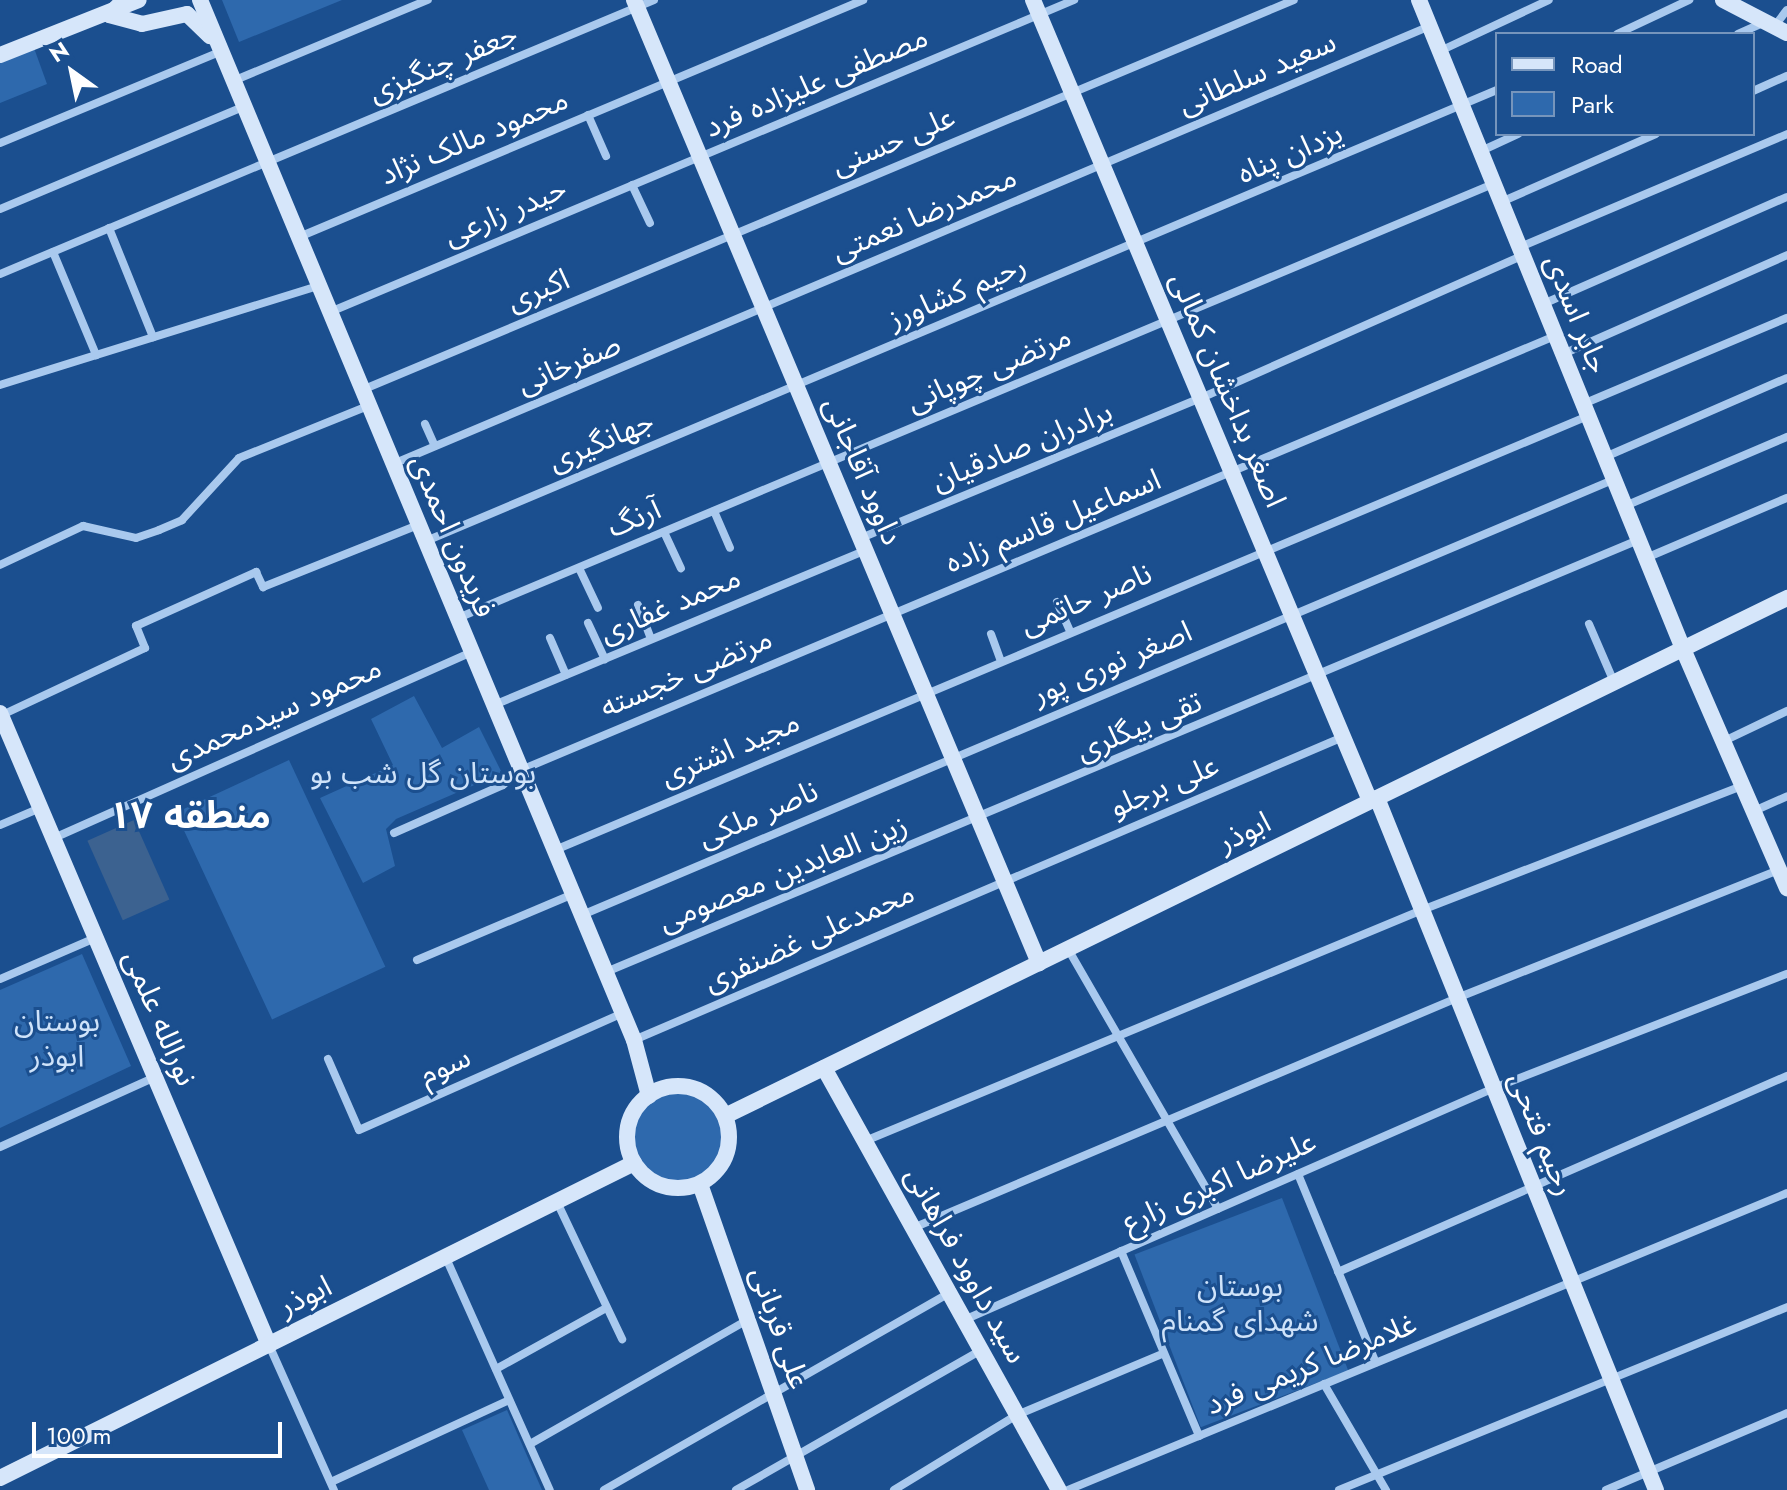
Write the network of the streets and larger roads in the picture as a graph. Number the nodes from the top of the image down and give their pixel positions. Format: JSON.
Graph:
{"nodes":[{"id":1,"x":124,"y":0,"type":"edge"},
{"id":2,"x":139,"y":0,"type":"edge"},
{"id":3,"x":428,"y":0,"type":"edge"},
{"id":4,"x":654,"y":0,"type":"edge"},
{"id":5,"x":863,"y":0,"type":"edge"},
{"id":6,"x":1074,"y":0,"type":"edge"},
{"id":7,"x":1294,"y":0,"type":"edge"},
{"id":8,"x":1419,"y":0,"type":"edge"},
{"id":9,"x":1549,"y":0,"type":"edge"},
{"id":10,"x":1689,"y":0,"type":"edge"},
{"id":11,"x":1724,"y":0,"type":"edge"},
{"id":12,"x":202,"y":2,"type":"edge"},
{"id":13,"x":636,"y":4,"type":"edge"},
{"id":14,"x":1036,"y":7,"type":"edge"},
{"id":15,"x":1787,"y":10,"type":"edge"},
{"id":16,"x":109,"y":15,"type":"junction"},
{"id":17,"x":1430,"y":26,"type":"junction"},
{"id":18,"x":1775,"y":27,"type":"edge"},
{"id":19,"x":1621,"y":32,"type":"edge"},
{"id":20,"x":1749,"y":32,"type":"edge"},
{"id":21,"x":1440,"y":51,"type":"junction"},
{"id":22,"x":220,"y":52,"type":"junction"},
{"id":23,"x":0,"y":55,"type":"edge"},
{"id":24,"x":1787,"y":76,"type":"edge"},
{"id":25,"x":669,"y":81,"type":"junction"},
{"id":26,"x":233,"y":82,"type":"junction"},
{"id":27,"x":1755,"y":90,"type":"edge"},
{"id":28,"x":1495,"y":91,"type":"edge"},
{"id":29,"x":1072,"y":93,"type":"junction"},
{"id":30,"x":243,"y":107,"type":"junction"},
{"id":31,"x":1462,"y":107,"type":"junction"},
{"id":32,"x":588,"y":115,"type":"junction"},
{"id":33,"x":1787,"y":134,"type":"edge"},
{"id":34,"x":1514,"y":136,"type":"edge"},
{"id":35,"x":1651,"y":136,"type":"edge"},
{"id":36,"x":0,"y":143,"type":"edge"},
{"id":37,"x":1481,"y":151,"type":"junction"},
{"id":38,"x":606,"y":156,"type":"dead end"},
{"id":39,"x":700,"y":156,"type":"junction"},
{"id":40,"x":267,"y":163,"type":"junction"},
{"id":41,"x":1102,"y":164,"type":"junction"},
{"id":42,"x":1494,"y":184,"type":"junction"},
{"id":43,"x":632,"y":185,"type":"junction"},
{"id":44,"x":1787,"y":197,"type":"edge"},
{"id":45,"x":1501,"y":202,"type":"junction"},
{"id":46,"x":0,"y":209,"type":"edge"},
{"id":47,"x":650,"y":223,"type":"dead end"},
{"id":48,"x":109,"y":228,"type":"junction"},
{"id":49,"x":733,"y":234,"type":"junction"},
{"id":50,"x":298,"y":237,"type":"junction"},
{"id":51,"x":1136,"y":243,"type":"junction"},
{"id":52,"x":53,"y":252,"type":"junction"},
{"id":53,"x":1521,"y":252,"type":"junction"},
{"id":54,"x":1787,"y":255,"type":"edge"},
{"id":55,"x":0,"y":274,"type":"edge"},
{"id":56,"x":318,"y":286,"type":"junction"},
{"id":57,"x":1543,"y":304,"type":"junction"},
{"id":58,"x":764,"y":308,"type":"junction"},
{"id":59,"x":329,"y":312,"type":"junction"},
{"id":60,"x":1787,"y":318,"type":"edge"},
{"id":61,"x":1168,"y":321,"type":"junction"},
{"id":62,"x":1556,"y":336,"type":"junction"},
{"id":63,"x":153,"y":337,"type":"junction"},
{"id":64,"x":1563,"y":354,"type":"junction"},
{"id":65,"x":96,"y":355,"type":"junction"},
{"id":66,"x":1787,"y":378,"type":"edge"},
{"id":67,"x":0,"y":385,"type":"edge"},
{"id":68,"x":797,"y":385,"type":"junction"},
{"id":69,"x":365,"y":398,"type":"junction"},
{"id":70,"x":1201,"y":398,"type":"junction"},
{"id":71,"x":1586,"y":410,"type":"junction"},
{"id":72,"x":425,"y":424,"type":"dead end"},
{"id":73,"x":1787,"y":437,"type":"edge"},
{"id":74,"x":435,"y":446,"type":"junction"},
{"id":75,"x":1605,"y":457,"type":"junction"},
{"id":76,"x":829,"y":463,"type":"junction"},
{"id":77,"x":393,"y":464,"type":"junction"},
{"id":78,"x":1233,"y":474,"type":"junction"},
{"id":79,"x":1614,"y":479,"type":"junction"},
{"id":80,"x":1787,"y":498,"type":"edge"},
{"id":81,"x":1625,"y":506,"type":"junction"},
{"id":82,"x":714,"y":511,"type":"junction"},
{"id":83,"x":418,"y":525,"type":"junction"},
{"id":84,"x":664,"y":532,"type":"junction"},
{"id":85,"x":1639,"y":539,"type":"junction"},
{"id":86,"x":425,"y":541,"type":"junction"},
{"id":87,"x":863,"y":544,"type":"junction"},
{"id":88,"x":730,"y":548,"type":"dead end"},
{"id":89,"x":1264,"y":550,"type":"junction"},
{"id":90,"x":1646,"y":558,"type":"junction"},
{"id":91,"x":0,"y":565,"type":"edge"},
{"id":92,"x":579,"y":568,"type":"junction"},
{"id":93,"x":681,"y":568,"type":"dead end"},
{"id":94,"x":1787,"y":598,"type":"edge"},
{"id":95,"x":1057,"y":602,"type":"dead end"},
{"id":96,"x":638,"y":605,"type":"dead end"},
{"id":97,"x":598,"y":608,"type":"dead end"},
{"id":98,"x":892,"y":612,"type":"junction"},
{"id":99,"x":1291,"y":613,"type":"junction"},
{"id":100,"x":457,"y":618,"type":"junction"},
{"id":101,"x":588,"y":623,"type":"dead end"},
{"id":102,"x":1589,"y":624,"type":"dead end"},
{"id":103,"x":1070,"y":631,"type":"junction"},
{"id":104,"x":991,"y":634,"type":"dead end"},
{"id":105,"x":550,"y":638,"type":"dead end"},
{"id":106,"x":651,"y":639,"type":"junction"},
{"id":107,"x":1683,"y":649,"type":"junction"},
{"id":108,"x":471,"y":652,"type":"junction"},
{"id":109,"x":605,"y":659,"type":"junction"},
{"id":110,"x":1001,"y":661,"type":"junction"},
{"id":111,"x":566,"y":675,"type":"junction"},
{"id":112,"x":1318,"y":678,"type":"junction"},
{"id":113,"x":1614,"y":683,"type":"junction"},
{"id":114,"x":925,"y":692,"type":"junction"},
{"id":115,"x":493,"y":705,"type":"junction"},
{"id":116,"x":1787,"y":711,"type":"edge"},
{"id":117,"x":0,"y":715,"type":"edge"},
{"id":118,"x":1343,"y":737,"type":"junction"},
{"id":119,"x":1723,"y":741,"type":"junction"},
{"id":120,"x":953,"y":757,"type":"junction"},
{"id":121,"x":521,"y":770,"type":"junction"},
{"id":122,"x":1743,"y":786,"type":"junction"},
{"id":123,"x":1787,"y":796,"type":"edge"},
{"id":124,"x":1374,"y":800,"type":"junction"},
{"id":125,"x":40,"y":808,"type":"junction"},
{"id":126,"x":1754,"y":812,"type":"junction"},
{"id":127,"x":979,"y":819,"type":"junction"},
{"id":128,"x":0,"y":825,"type":"edge"},
{"id":129,"x":394,"y":833,"type":"dead end"},
{"id":130,"x":53,"y":838,"type":"junction"},
{"id":131,"x":555,"y":851,"type":"junction"},
{"id":132,"x":1004,"y":878,"type":"junction"},
{"id":133,"x":1784,"y":880,"type":"edge"},
{"id":134,"x":573,"y":894,"type":"junction"},
{"id":135,"x":1422,"y":910,"type":"junction"},
{"id":136,"x":582,"y":915,"type":"junction"},
{"id":137,"x":95,"y":938,"type":"junction"},
{"id":138,"x":1068,"y":949,"type":"junction"},
{"id":139,"x":417,"y":960,"type":"dead end"},
{"id":140,"x":1039,"y":963,"type":"junction"},
{"id":141,"x":605,"y":972,"type":"junction"},
{"id":142,"x":1787,"y":974,"type":"edge"},
{"id":143,"x":0,"y":979,"type":"edge"},
{"id":144,"x":1457,"y":998,"type":"junction"},
{"id":145,"x":623,"y":1013,"type":"junction"},
{"id":146,"x":1117,"y":1033,"type":"junction"},
{"id":147,"x":634,"y":1040,"type":"junction"},
{"id":148,"x":328,"y":1059,"type":"dead end"},
{"id":149,"x":824,"y":1068,"type":"junction"},
{"id":150,"x":1787,"y":1076,"type":"edge"},
{"id":151,"x":155,"y":1077,"type":"junction"},
{"id":152,"x":1494,"y":1088,"type":"junction"},
{"id":153,"x":649,"y":1096,"type":"junction"},
{"id":154,"x":725,"y":1116,"type":"junction"},
{"id":155,"x":1167,"y":1119,"type":"junction"},
{"id":156,"x":865,"y":1141,"type":"junction"},
{"id":157,"x":0,"y":1147,"type":"edge"},
{"id":158,"x":634,"y":1163,"type":"junction"},
{"id":159,"x":1298,"y":1174,"type":"junction"},
{"id":160,"x":700,"y":1184,"type":"junction"},
{"id":161,"x":1534,"y":1189,"type":"junction"},
{"id":162,"x":1787,"y":1193,"type":"edge"},
{"id":163,"x":557,"y":1202,"type":"junction"},
{"id":164,"x":1218,"y":1209,"type":"junction"},
{"id":165,"x":913,"y":1228,"type":"junction"},
{"id":166,"x":1121,"y":1251,"type":"junction"},
{"id":167,"x":446,"y":1258,"type":"junction"},
{"id":168,"x":1338,"y":1272,"type":"junction"},
{"id":169,"x":1572,"y":1282,"type":"junction"},
{"id":170,"x":949,"y":1293,"type":"junction"},
{"id":171,"x":1787,"y":1307,"type":"edge"},
{"id":172,"x":606,"y":1308,"type":"junction"},
{"id":173,"x":747,"y":1320,"type":"junction"},
{"id":174,"x":964,"y":1320,"type":"junction"},
{"id":175,"x":622,"y":1339,"type":"dead end"},
{"id":176,"x":269,"y":1345,"type":"junction"},
{"id":177,"x":981,"y":1350,"type":"junction"},
{"id":178,"x":1162,"y":1354,"type":"junction"},
{"id":179,"x":1376,"y":1363,"type":"junction"},
{"id":180,"x":496,"y":1369,"type":"junction"},
{"id":181,"x":1611,"y":1378,"type":"junction"},
{"id":182,"x":1324,"y":1384,"type":"junction"},
{"id":183,"x":773,"y":1394,"type":"junction"},
{"id":184,"x":509,"y":1400,"type":"junction"},
{"id":185,"x":1787,"y":1413,"type":"edge"},
{"id":186,"x":1017,"y":1415,"type":"junction"},
{"id":187,"x":1199,"y":1436,"type":"junction"},
{"id":188,"x":530,"y":1444,"type":"junction"},
{"id":189,"x":795,"y":1456,"type":"junction"},
{"id":190,"x":1649,"y":1472,"type":"junction"},
{"id":191,"x":1376,"y":1473,"type":"junction"},
{"id":192,"x":0,"y":1478,"type":"edge"},
{"id":193,"x":333,"y":1486,"type":"edge"},
{"id":194,"x":550,"y":1490,"type":"edge"},
{"id":195,"x":604,"y":1490,"type":"edge"},
{"id":196,"x":736,"y":1490,"type":"edge"},
{"id":197,"x":807,"y":1490,"type":"edge"},
{"id":198,"x":894,"y":1490,"type":"edge"},
{"id":199,"x":1059,"y":1490,"type":"edge"},
{"id":200,"x":1068,"y":1490,"type":"edge"},
{"id":201,"x":1339,"y":1490,"type":"edge"},
{"id":202,"x":1386,"y":1490,"type":"edge"},
{"id":203,"x":1606,"y":1490,"type":"edge"},
{"id":204,"x":1656,"y":1490,"type":"edge"}],
"edges":[{"from":1,"to":16,"type":"street"},
{"from":2,"to":16,"type":"street"},
{"from":3,"to":26,"type":"street"},
{"from":4,"to":13,"type":"street","name":"جعفر چنگیزی"},
{"from":5,"to":25,"type":"street","name":"محمود مالک نژاد"},
{"from":6,"to":14,"type":"street","name":"مصطفی علیزاده فرد"},
{"from":7,"to":29,"type":"street","name":"علی حسنی"},
{"from":8,"to":17,"type":"street","name":"جابر اسدی"},
{"from":9,"to":21,"type":"street"},
{"from":10,"to":19,"type":"street"},
{"from":11,"to":18,"type":"street"},
{"from":12,"to":22,"type":"street","name":"فریدون احمدی"},
{"from":13,"to":25,"type":"street","name":"داوود آقاجانی"},
{"from":13,"to":40,"type":"street","name":"جعفر چنگیزی"},
{"from":14,"to":29,"type":"street","name":"اصغر بداخشان کمالی"},
{"from":14,"to":39,"type":"street","name":"مصطفی علیزاده فرد"},
{"from":15,"to":18,"type":"street"},
{"from":16,"to":22,"type":"street"},
{"from":16,"to":23,"type":"street"},
{"from":17,"to":21,"type":"street","name":"جابر اسدی"},
{"from":17,"to":41,"type":"street","name":"سعید سلطانی"},
{"from":18,"to":20,"type":"street"},
{"from":21,"to":31,"type":"street","name":"جابر اسدی"},
{"from":22,"to":26,"type":"street","name":"فریدون احمدی"},
{"from":22,"to":36,"type":"street"},
{"from":24,"to":27,"type":"street"},
{"from":25,"to":32,"type":"street","name":"محمود مالک نژاد"},
{"from":25,"to":39,"type":"street","name":"داوود آقاجانی"},
{"from":26,"to":30,"type":"street","name":"فریدون احمدی"},
{"from":28,"to":31,"type":"street","name":"یزدان پناه"},
{"from":29,"to":41,"type":"street","name":"اصغر بداخشان کمالی"},
{"from":29,"to":49,"type":"street","name":"علی حسنی"},
{"from":30,"to":40,"type":"street","name":"فریدون احمدی"},
{"from":30,"to":46,"type":"street"},
{"from":31,"to":37,"type":"street","name":"جابر اسدی"},
{"from":31,"to":51,"type":"street","name":"یزدان پناه"},
{"from":32,"to":38,"type":"street"},
{"from":32,"to":50,"type":"street","name":"محمود مالک نژاد"},
{"from":33,"to":53,"type":"street","name":"برادران صادقیان"},
{"from":34,"to":37,"type":"street"},
{"from":35,"to":45,"type":"street"},
{"from":37,"to":42,"type":"street","name":"جابر اسدی"},
{"from":39,"to":43,"type":"street","name":"حیدر زارعی"},
{"from":39,"to":49,"type":"street","name":"داوود آقاجانی"},
{"from":40,"to":48,"type":"street","name":"جعفر چنگیزی"},
{"from":40,"to":50,"type":"street","name":"فریدون احمدی"},
{"from":41,"to":51,"type":"street","name":"اصغر بداخشان کمالی"},
{"from":41,"to":58,"type":"street","name":"محمدرضا نعمتی"},
{"from":42,"to":45,"type":"street","name":"جابر اسدی"},
{"from":42,"to":61,"type":"street","name":"مرتضی چوپانی"},
{"from":43,"to":47,"type":"street"},
{"from":43,"to":59,"type":"street","name":"حیدر زارعی"},
{"from":44,"to":57,"type":"street"},
{"from":45,"to":53,"type":"street","name":"جابر اسدی"},
{"from":48,"to":52,"type":"street","name":"جعفر چنگیزی"},
{"from":48,"to":63,"type":"street"},
{"from":49,"to":58,"type":"street","name":"داوود آقاجانی"},
{"from":49,"to":69,"type":"street","name":"اکبری"},
{"from":50,"to":56,"type":"street","name":"فریدون احمدی"},
{"from":51,"to":61,"type":"street","name":"اصغر بداخشان کمالی"},
{"from":51,"to":68,"type":"street","name":"رحیم کشاورز"},
{"from":52,"to":55,"type":"street","name":"جعفر چنگیزی"},
{"from":52,"to":65,"type":"street"},
{"from":53,"to":57,"type":"street","name":"جابر اسدی"},
{"from":53,"to":70,"type":"street","name":"برادران صادقیان"},
{"from":54,"to":64,"type":"street"},
{"from":56,"to":59,"type":"street","name":"فریدون احمدی"},
{"from":56,"to":63,"type":"street"},
{"from":57,"to":62,"type":"street","name":"جابر اسدی"},
{"from":58,"to":68,"type":"street","name":"داوود آقاجانی"},
{"from":58,"to":74,"type":"street","name":"صفرخانی"},
{"from":59,"to":69,"type":"street","name":"فریدون احمدی"},
{"from":60,"to":71,"type":"street","name":"ناصر حاتمی"},
{"from":61,"to":70,"type":"street","name":"اصغر بداخشان کمالی"},
{"from":61,"to":76,"type":"street","name":"مرتضی چوپانی"},
{"from":62,"to":64,"type":"street","name":"جابر اسدی"},
{"from":62,"to":78,"type":"street","name":"اسماعیل قاسم زاده"},
{"from":63,"to":65,"type":"street"},
{"from":64,"to":71,"type":"street","name":"جابر اسدی"},
{"from":65,"to":67,"type":"street"},
{"from":66,"to":75,"type":"street"},
{"from":68,"to":76,"type":"street","name":"داوود آقاجانی"},
{"from":68,"to":86,"type":"street","name":"جهانگیری"},
{"from":69,"to":77,"type":"street","name":"فریدون احمدی"},
{"from":69,"to":91,"type":"street","name":"اکبری"},
{"from":70,"to":78,"type":"street","name":"اصغر بداخشان کمالی"},
{"from":70,"to":87,"type":"street","name":"برادران صادقیان"},
{"from":71,"to":75,"type":"street","name":"جابر اسدی"},
{"from":71,"to":89,"type":"street","name":"ناصر حاتمی"},
{"from":72,"to":74,"type":"street"},
{"from":73,"to":81,"type":"street"},
{"from":74,"to":77,"type":"street","name":"صفرخانی"},
{"from":75,"to":79,"type":"street","name":"جابر اسدی"},
{"from":76,"to":82,"type":"street","name":"آرنگ"},
{"from":76,"to":87,"type":"street","name":"داوود آقاجانی"},
{"from":77,"to":83,"type":"street","name":"فریدون احمدی"},
{"from":78,"to":89,"type":"street","name":"اصغر بداخشان کمالی"},
{"from":78,"to":98,"type":"street","name":"اسماعیل قاسم زاده"},
{"from":79,"to":81,"type":"street","name":"جابر اسدی"},
{"from":79,"to":99,"type":"street","name":"اصغر نوری پور"},
{"from":80,"to":90,"type":"street"},
{"from":81,"to":85,"type":"street","name":"جابر اسدی"},
{"from":82,"to":84,"type":"street","name":"آرنگ"},
{"from":82,"to":88,"type":"street"},
{"from":83,"to":86,"type":"street","name":"فریدون احمدی"},
{"from":83,"to":117,"type":"street"},
{"from":84,"to":92,"type":"street","name":"آرنگ"},
{"from":84,"to":93,"type":"street"},
{"from":85,"to":90,"type":"street","name":"جابر اسدی"},
{"from":85,"to":112,"type":"street","name":"تقی بیگلری"},
{"from":86,"to":100,"type":"street","name":"فریدون احمدی"},
{"from":87,"to":98,"type":"street","name":"داوود آقاجانی"},
{"from":87,"to":106,"type":"street","name":"محمد غفاری"},
{"from":89,"to":99,"type":"street","name":"اصغر بداخشان کمالی"},
{"from":89,"to":103,"type":"street","name":"ناصر حاتمی"},
{"from":90,"to":107,"type":"street","name":"جابر اسدی"},
{"from":92,"to":97,"type":"street"},
{"from":92,"to":100,"type":"street","name":"آرنگ"},
{"from":94,"to":107,"type":"street","name":"ابوذر"},
{"from":95,"to":103,"type":"street"},
{"from":96,"to":106,"type":"street"},
{"from":98,"to":114,"type":"street","name":"داوود آقاجانی"},
{"from":98,"to":121,"type":"street","name":"مرتضی خجسته"},
{"from":99,"to":112,"type":"street","name":"اصغر بداخشان کمالی"},
{"from":99,"to":120,"type":"street","name":"اصغر نوری پور"},
{"from":100,"to":108,"type":"street","name":"فریدون احمدی"},
{"from":101,"to":109,"type":"street"},
{"from":102,"to":113,"type":"street"},
{"from":103,"to":110,"type":"street","name":"ناصر حاتمی"},
{"from":104,"to":110,"type":"street"},
{"from":105,"to":111,"type":"street"},
{"from":106,"to":109,"type":"street","name":"محمد غفاری"},
{"from":107,"to":113,"type":"street","name":"ابوذر"},
{"from":107,"to":119,"type":"street","name":"جابر اسدی"},
{"from":108,"to":115,"type":"street","name":"فریدون احمدی"},
{"from":108,"to":130,"type":"street","name":"محمود سیدمحمدی"},
{"from":109,"to":111,"type":"street","name":"محمد غفاری"},
{"from":110,"to":114,"type":"street","name":"ناصر حاتمی"},
{"from":111,"to":115,"type":"street","name":"محمد غفاری"},
{"from":112,"to":118,"type":"street","name":"اصغر بداخشان کمالی"},
{"from":112,"to":127,"type":"street","name":"تقی بیگلری"},
{"from":113,"to":124,"type":"street","name":"ابوذر"},
{"from":114,"to":120,"type":"street","name":"داوود آقاجانی"},
{"from":114,"to":131,"type":"street","name":"مجید اشتری"},
{"from":115,"to":121,"type":"street","name":"فریدون احمدی"},
{"from":116,"to":119,"type":"street"},
{"from":117,"to":125,"type":"street","name":"نورالله علمی"},
{"from":118,"to":124,"type":"street","name":"اصغر بداخشان کمالی"},
{"from":118,"to":132,"type":"street","name":"علی برجلو"},
{"from":119,"to":122,"type":"street","name":"جابر اسدی"},
{"from":120,"to":127,"type":"street","name":"داوود آقاجانی"},
{"from":120,"to":136,"type":"street","name":"ناصر ملکی"},
{"from":121,"to":129,"type":"street","name":"مرتضی خجسته"},
{"from":121,"to":131,"type":"street","name":"فریدون احمدی"},
{"from":122,"to":126,"type":"street","name":"جابر اسدی"},
{"from":122,"to":135,"type":"street"},
{"from":123,"to":126,"type":"street"},
{"from":124,"to":135,"type":"street","name":"رحیم فتحی"},
{"from":124,"to":138,"type":"street","name":"ابوذر"},
{"from":125,"to":128,"type":"street"},
{"from":125,"to":130,"type":"street","name":"نورالله علمی"},
{"from":126,"to":133,"type":"street","name":"جابر اسدی"},
{"from":127,"to":132,"type":"street","name":"داوود آقاجانی"},
{"from":127,"to":141,"type":"street","name":"زین العابدین معصومی"},
{"from":130,"to":137,"type":"street","name":"نورالله علمی"},
{"from":131,"to":134,"type":"street","name":"فریدون احمدی"},
{"from":132,"to":140,"type":"street","name":"داوود آقاجانی"},
{"from":132,"to":147,"type":"street","name":"محمدعلی غضنفری"},
{"from":133,"to":144,"type":"street"},
{"from":134,"to":136,"type":"street","name":"فریدون احمدی"},
{"from":134,"to":139,"type":"street"},
{"from":135,"to":144,"type":"street","name":"رحیم فتحی"},
{"from":135,"to":146,"type":"street"},
{"from":136,"to":141,"type":"street","name":"فریدون احمدی"},
{"from":137,"to":143,"type":"street"},
{"from":137,"to":151,"type":"street","name":"نورالله علمی"},
{"from":138,"to":140,"type":"street","name":"ابوذر"},
{"from":138,"to":146,"type":"street"},
{"from":140,"to":149,"type":"street","name":"ابوذر"},
{"from":141,"to":145,"type":"street","name":"فریدون احمدی"},
{"from":142,"to":152,"type":"street","name":"علیرضا اکبری زارع"},
{"from":144,"to":152,"type":"street","name":"رحیم فتحی"},
{"from":144,"to":155,"type":"street"},
{"from":145,"to":147,"type":"street","name":"فریدون احمدی"},
{"from":145,"to":148,"type":"street","name":"سوم"},
{"from":146,"to":155,"type":"street"},
{"from":146,"to":156,"type":"street"},
{"from":147,"to":153,"type":"street","name":"فریدون احمدی"},
{"from":149,"to":154,"type":"street","name":"ابوذر"},
{"from":149,"to":156,"type":"street","name":"سید داوود فراهانی"},
{"from":150,"to":161,"type":"street"},
{"from":151,"to":157,"type":"street"},
{"from":151,"to":176,"type":"street","name":"نورالله علمی"},
{"from":152,"to":159,"type":"street","name":"علیرضا اکبری زارع"},
{"from":152,"to":161,"type":"street","name":"رحیم فتحی"},
{"from":153,"to":154,"type":"street"},
{"from":153,"to":158,"type":"street"},
{"from":154,"to":160,"type":"street"},
{"from":155,"to":164,"type":"street"},
{"from":155,"to":165,"type":"street"},
{"from":156,"to":165,"type":"street","name":"سید داوود فراهانی"},
{"from":158,"to":160,"type":"street"},
{"from":158,"to":163,"type":"street","name":"ابوذر"},
{"from":159,"to":164,"type":"street","name":"علیرضا اکبری زارع"},
{"from":159,"to":168,"type":"street"},
{"from":160,"to":173,"type":"street","name":"علی قربانی"},
{"from":161,"to":168,"type":"street"},
{"from":161,"to":169,"type":"street","name":"رحیم فتحی"},
{"from":162,"to":169,"type":"street","name":"غلامرضا کریمی فرد"},
{"from":163,"to":167,"type":"street","name":"ابوذر"},
{"from":163,"to":172,"type":"street"},
{"from":164,"to":166,"type":"street","name":"علیرضا اکبری زارع"},
{"from":165,"to":170,"type":"street","name":"سید داوود فراهانی"},
{"from":166,"to":174,"type":"street","name":"علیرضا اکبری زارع"},
{"from":166,"to":178,"type":"street"},
{"from":167,"to":176,"type":"street","name":"ابوذر"},
{"from":167,"to":180,"type":"street"},
{"from":168,"to":179,"type":"street"},
{"from":169,"to":179,"type":"street","name":"غلامرضا کریمی فرد"},
{"from":169,"to":181,"type":"street","name":"رحیم فتحی"},
{"from":170,"to":174,"type":"street","name":"سید داوود فراهانی"},
{"from":170,"to":183,"type":"street"},
{"from":171,"to":181,"type":"street"},
{"from":172,"to":175,"type":"street"},
{"from":172,"to":180,"type":"street"},
{"from":173,"to":183,"type":"street","name":"علی قربانی"},
{"from":173,"to":188,"type":"street"},
{"from":174,"to":177,"type":"street","name":"سید داوود فراهانی"},
{"from":176,"to":192,"type":"street","name":"ابوذر"},
{"from":176,"to":193,"type":"street"},
{"from":177,"to":186,"type":"street","name":"سید داوود فراهانی"},
{"from":177,"to":189,"type":"street"},
{"from":178,"to":186,"type":"street"},
{"from":178,"to":187,"type":"street"},
{"from":179,"to":182,"type":"street","name":"غلامرضا کریمی فرد"},
{"from":180,"to":184,"type":"street"},
{"from":181,"to":190,"type":"street","name":"رحیم فتحی"},
{"from":181,"to":191,"type":"street"},
{"from":182,"to":187,"type":"street","name":"غلامرضا کریمی فرد"},
{"from":182,"to":191,"type":"street"},
{"from":183,"to":189,"type":"street","name":"علی قربانی"},
{"from":183,"to":195,"type":"street"},
{"from":184,"to":188,"type":"street"},
{"from":184,"to":193,"type":"street"},
{"from":185,"to":190,"type":"street"},
{"from":186,"to":198,"type":"street"},
{"from":186,"to":199,"type":"street","name":"سید داوود فراهانی"},
{"from":187,"to":200,"type":"street","name":"غلامرضا کریمی فرد"},
{"from":188,"to":194,"type":"street"},
{"from":189,"to":196,"type":"street"},
{"from":189,"to":197,"type":"street","name":"علی قربانی"},
{"from":190,"to":203,"type":"street"},
{"from":190,"to":204,"type":"street","name":"رحیم فتحی"},
{"from":191,"to":201,"type":"street"},
{"from":191,"to":202,"type":"street"}]}
